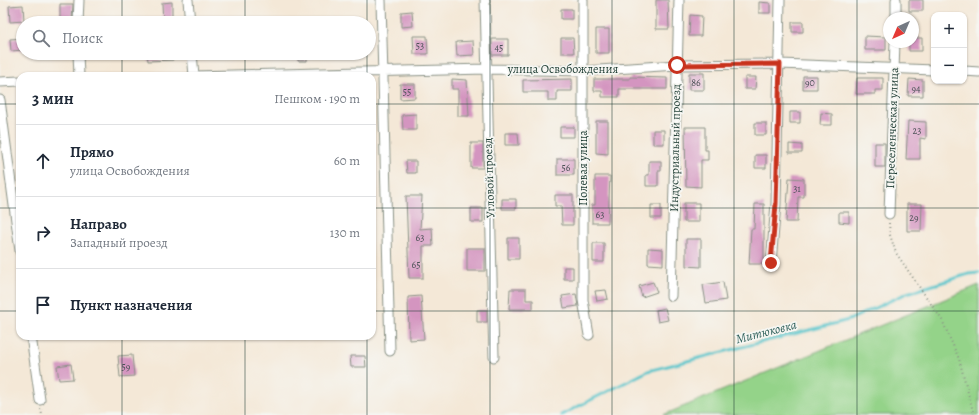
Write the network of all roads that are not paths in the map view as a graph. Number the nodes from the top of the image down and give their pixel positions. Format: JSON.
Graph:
{"nodes":[{"id":1,"x":79,"y":0,"type":"edge"},
{"id":2,"x":188,"y":0,"type":"edge"},
{"id":3,"x":381,"y":0,"type":"edge"},
{"id":4,"x":484,"y":0,"type":"edge"},
{"id":5,"x":583,"y":0,"type":"edge"},
{"id":6,"x":678,"y":0,"type":"edge"},
{"id":7,"x":780,"y":0,"type":"edge"},
{"id":8,"x":896,"y":0,"type":"edge"},
{"id":9,"x":896,"y":12,"type":"edge"},
{"id":10,"x":78,"y":16,"type":"edge"},
{"id":11,"x":189,"y":16,"type":"edge"},
{"id":12,"x":895,"y":48,"type":"edge"},
{"id":13,"x":78,"y":60,"type":"edge"},
{"id":14,"x":192,"y":60,"type":"edge"},
{"id":15,"x":780,"y":64,"type":"junction"},
{"id":16,"x":677,"y":65,"type":"junction"},
{"id":17,"x":486,"y":69,"type":"junction"},
{"id":18,"x":895,"y":70,"type":"junction"},
{"id":19,"x":931,"y":70,"type":"edge"},
{"id":20,"x":583,"y":71,"type":"junction"},
{"id":21,"x":967,"y":71,"type":"edge"},
{"id":22,"x":79,"y":72,"type":"edge"},
{"id":23,"x":193,"y":72,"type":"edge"},
{"id":24,"x":376,"y":72,"type":"edge"},
{"id":25,"x":384,"y":72,"type":"junction"},
{"id":26,"x":979,"y":72,"type":"edge"},
{"id":27,"x":16,"y":81,"type":"edge"},
{"id":28,"x":0,"y":82,"type":"edge"},
{"id":29,"x":0,"y":100,"type":"edge"},
{"id":30,"x":889,"y":214,"type":"road end"},
{"id":31,"x":16,"y":221,"type":"edge"},
{"id":32,"x":771,"y":263,"type":"dead end"},
{"id":33,"x":672,"y":296,"type":"dead end"},
{"id":34,"x":589,"y":335,"type":"dead end"},
{"id":35,"x":32,"y":340,"type":"edge"},
{"id":36,"x":390,"y":351,"type":"dead end"},
{"id":37,"x":494,"y":357,"type":"dead end"},
{"id":38,"x":40,"y":400,"type":"dead end"}],
"edges":[{"from":1,"to":10,"type":"street"},
{"from":2,"to":11,"type":"street"},
{"from":3,"to":25,"type":"street"},
{"from":4,"to":17,"type":"street","name":"Угловой проезд"},
{"from":5,"to":20,"type":"street","name":"Полевая улица"},
{"from":6,"to":16,"type":"street","name":"Индустриальный проезд"},
{"from":7,"to":15,"type":"street"},
{"from":8,"to":9,"type":"street"},
{"from":12,"to":18,"type":"street","name":"Переселенческая улица"},
{"from":13,"to":22,"type":"street"},
{"from":14,"to":23,"type":"street"},
{"from":15,"to":16,"type":"street","name":"улица Освобождения"},
{"from":15,"to":18,"type":"street","name":"улица Освобождения"},
{"from":15,"to":32,"type":"street"},
{"from":16,"to":20,"type":"street","name":"улица Освобождения"},
{"from":16,"to":33,"type":"street","name":"Индустриальный проезд"},
{"from":17,"to":20,"type":"street","name":"улица Освобождения"},
{"from":17,"to":25,"type":"street","name":"улица Освобождения"},
{"from":17,"to":37,"type":"street","name":"Угловой проезд"},
{"from":18,"to":19,"type":"street","name":"улица Освобождения"},
{"from":18,"to":30,"type":"street","name":"Переселенческая улица"},
{"from":20,"to":34,"type":"street","name":"Полевая улица"},
{"from":21,"to":26,"type":"street"},
{"from":24,"to":25,"type":"street","name":"улица Освобождения"},
{"from":25,"to":36,"type":"street"},
{"from":27,"to":28,"type":"street"},
{"from":29,"to":31,"type":"street"},
{"from":35,"to":38,"type":"street"}]}
